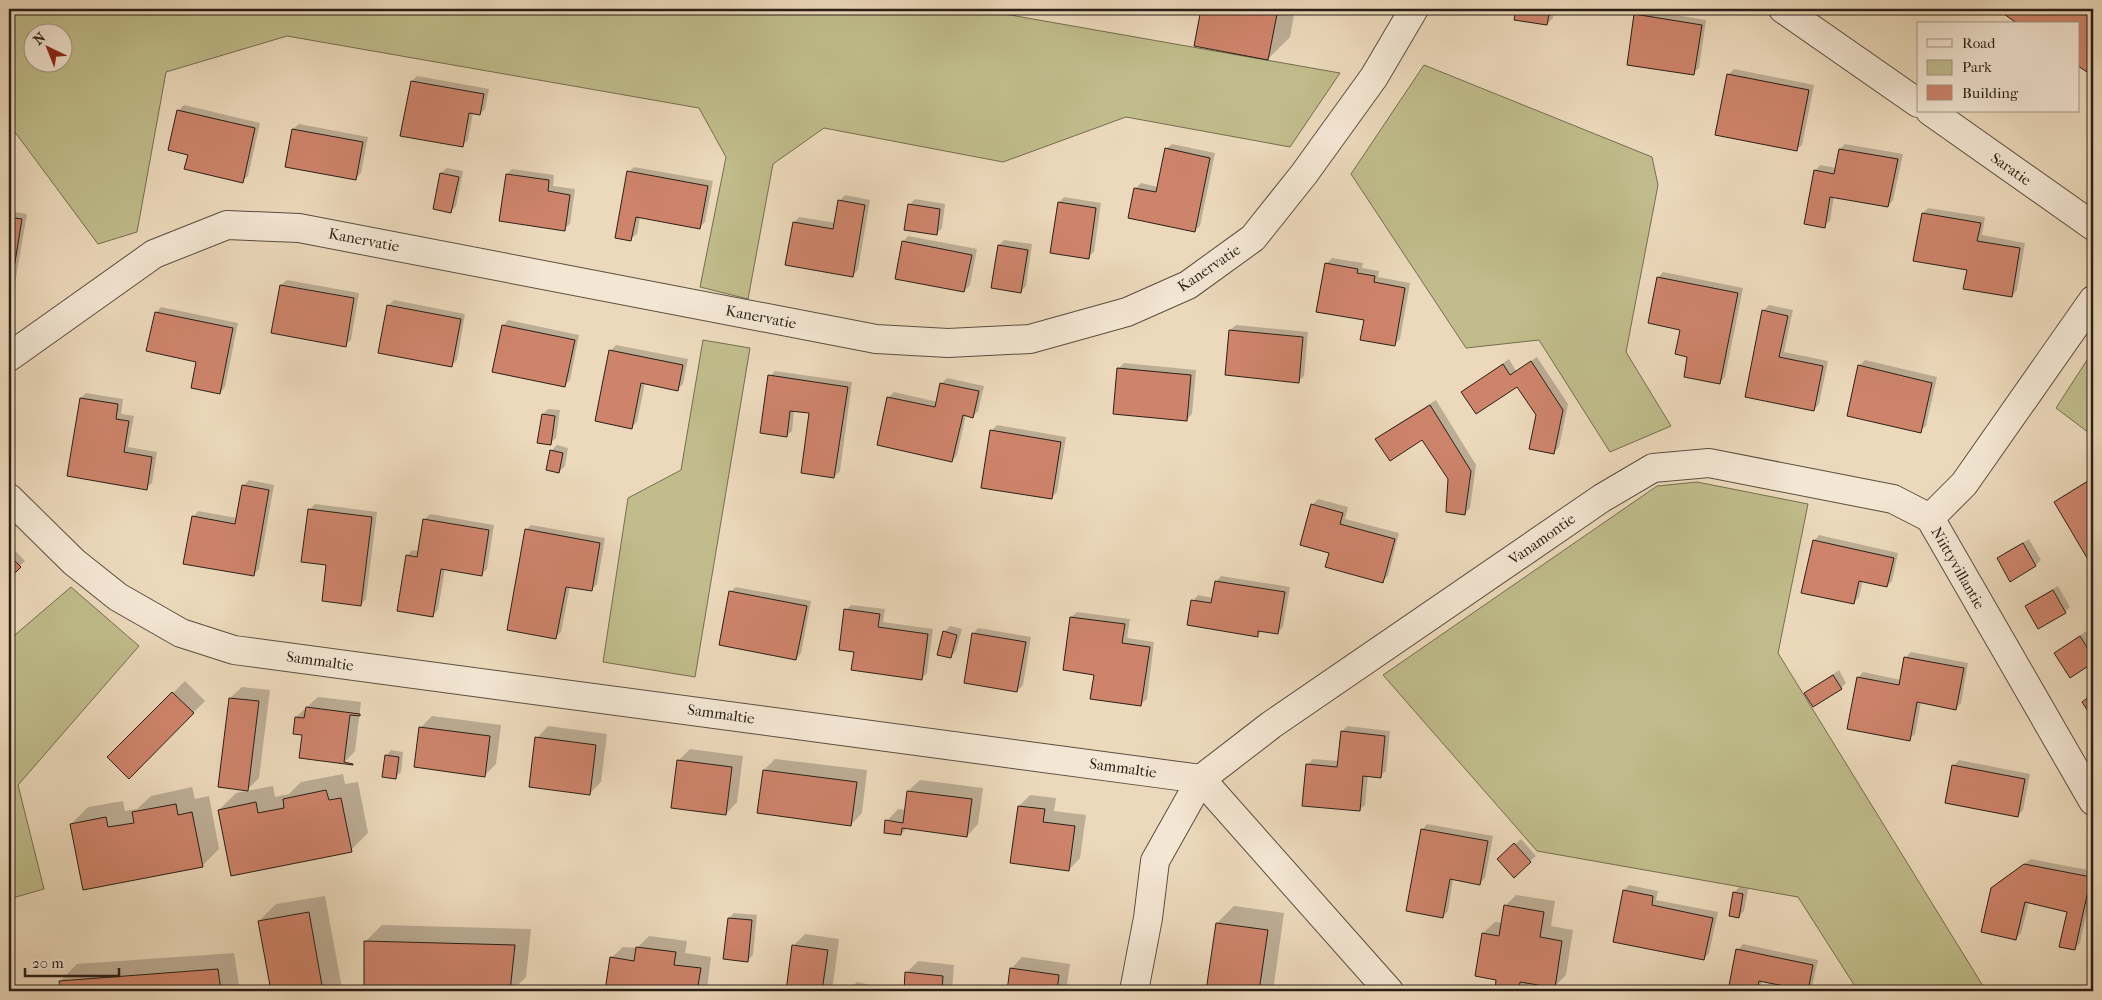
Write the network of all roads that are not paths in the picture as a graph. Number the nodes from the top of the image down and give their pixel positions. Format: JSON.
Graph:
{"nodes":[{"id":1,"x":1414,"y":9,"type":"edge"},
{"id":2,"x":1784,"y":9,"type":"edge"},
{"id":3,"x":1917,"y":102,"type":"edge"},
{"id":4,"x":1931,"y":112,"type":"edge"},
{"id":5,"x":2093,"y":226,"type":"edge"},
{"id":6,"x":2093,"y":300,"type":"edge"},
{"id":7,"x":9,"y":357,"type":"edge"},
{"id":8,"x":9,"y":498,"type":"edge"},
{"id":9,"x":1930,"y":518,"type":"junction"},
{"id":10,"x":1201,"y":779,"type":"junction"},
{"id":11,"x":2093,"y":801,"type":"edge"},
{"id":12,"x":1134,"y":991,"type":"edge"},
{"id":13,"x":1389,"y":991,"type":"edge"}],
"edges":[{"from":1,"to":7,"type":"street","name":"Kanervatie"},
{"from":2,"to":3,"type":"street"},
{"from":4,"to":5,"type":"street","name":"Saratie"},
{"from":6,"to":9,"type":"street","name":"Niittyvillantie"},
{"from":8,"to":10,"type":"street","name":"Sammaltie"},
{"from":9,"to":10,"type":"street","name":"Vanamontie"},
{"from":9,"to":11,"type":"street","name":"Niittyvillantie"},
{"from":10,"to":12,"type":"street"},
{"from":10,"to":13,"type":"street"}]}
